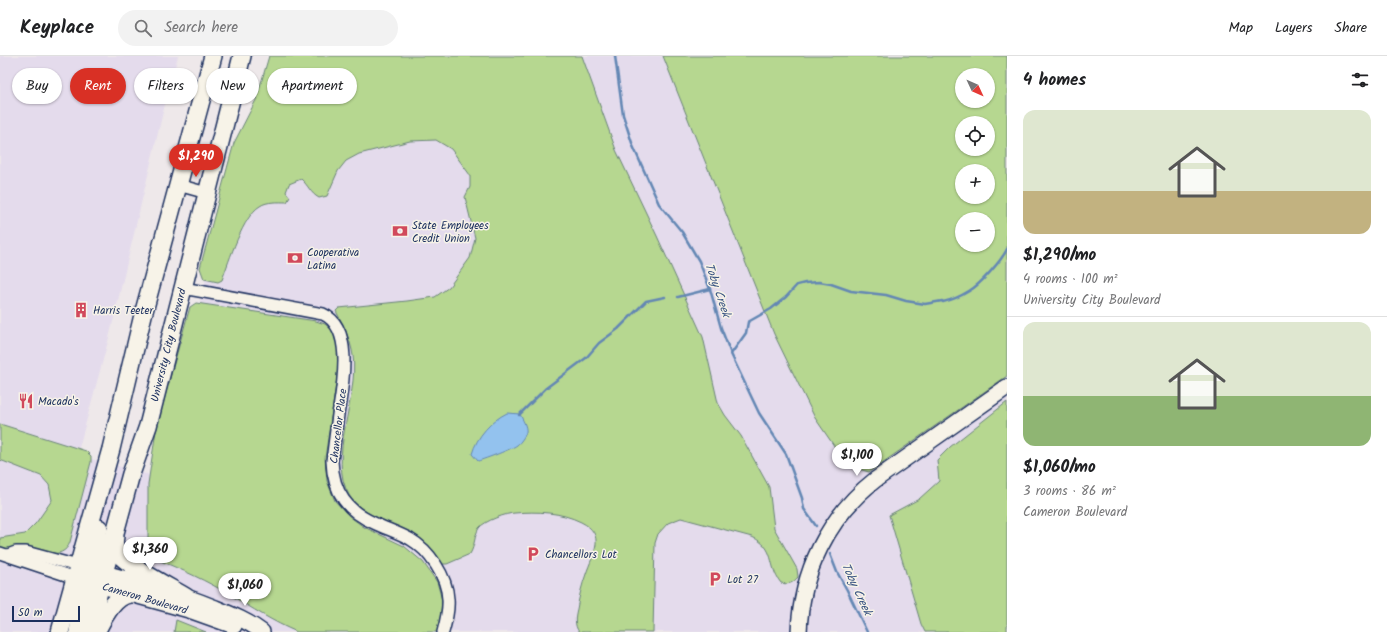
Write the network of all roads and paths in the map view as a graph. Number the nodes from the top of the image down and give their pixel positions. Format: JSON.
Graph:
{"nodes":[{"id":1,"x":213,"y":56,"type":"edge"},
{"id":2,"x":242,"y":56,"type":"edge"},
{"id":3,"x":178,"y":185,"type":"junction"},
{"id":4,"x":207,"y":193,"type":"junction"},
{"id":5,"x":183,"y":288,"type":"junction"},
{"id":6,"x":1007,"y":387,"type":"edge"},
{"id":7,"x":115,"y":536,"type":"junction"},
{"id":8,"x":4,"y":554,"type":"edge"},
{"id":9,"x":89,"y":575,"type":"junction"},
{"id":10,"x":131,"y":594,"type":"junction"},
{"id":11,"x":186,"y":597,"type":"junction"},
{"id":12,"x":60,"y":632,"type":"edge"},
{"id":13,"x":78,"y":632,"type":"edge"},
{"id":14,"x":88,"y":632,"type":"edge"},
{"id":15,"x":96,"y":632,"type":"edge"},
{"id":16,"x":248,"y":632,"type":"edge"},
{"id":17,"x":262,"y":632,"type":"edge"},
{"id":18,"x":444,"y":632,"type":"edge"},
{"id":19,"x":799,"y":632,"type":"edge"}],
"edges":[{"from":1,"to":3,"type":"main road"},
{"from":2,"to":4,"type":"main road","name":"University City Boulevard"},
{"from":3,"to":4,"type":"street"},
{"from":3,"to":9,"type":"main road"},
{"from":4,"to":5,"type":"main road","name":"University City Boulevard"},
{"from":5,"to":7,"type":"main road","name":"University City Boulevard"},
{"from":5,"to":18,"type":"street","name":"Chancellor Place"},
{"from":6,"to":19,"type":"street"},
{"from":7,"to":9,"type":"main road","name":"University City Boulevard"},
{"from":7,"to":11,"type":"main road"},
{"from":8,"to":9,"type":"street"},
{"from":9,"to":10,"type":"street","name":"Cameron Boulevard"},
{"from":9,"to":11,"type":"street","name":"Cameron Boulevard"},
{"from":9,"to":12,"type":"main road","name":"University City Boulevard"},
{"from":9,"to":13,"type":"main road"},
{"from":9,"to":14,"type":"main road","name":"University City Boulevard"},
{"from":10,"to":15,"type":"main road"},
{"from":10,"to":16,"type":"street","name":"Cameron Boulevard"},
{"from":11,"to":17,"type":"street","name":"Cameron Boulevard"}]}
